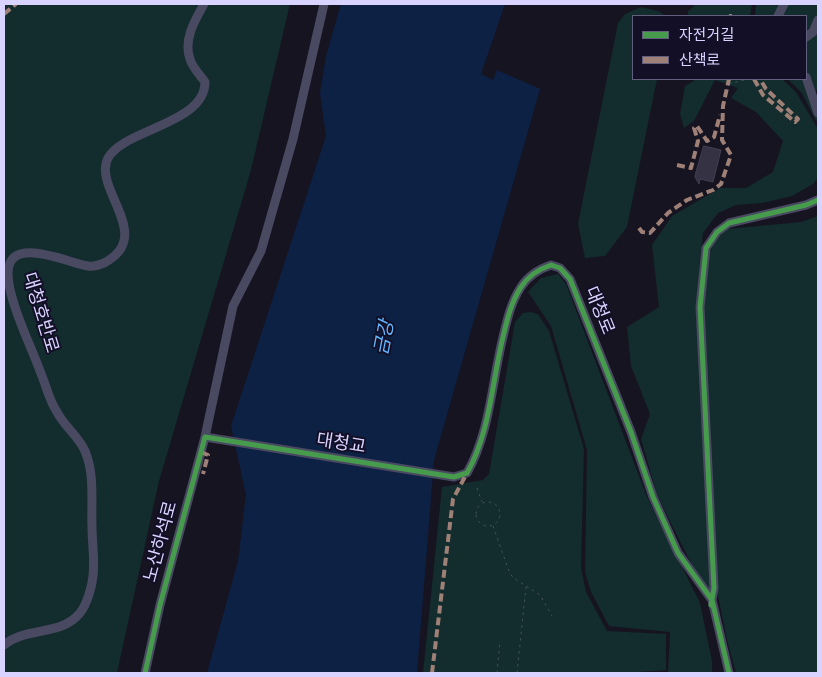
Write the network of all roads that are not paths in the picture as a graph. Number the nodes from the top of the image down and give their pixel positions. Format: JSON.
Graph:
{"nodes":[{"id":1,"x":204,"y":4,"type":"edge"},
{"id":2,"x":324,"y":4,"type":"edge"},
{"id":3,"x":818,"y":20,"type":"edge"},
{"id":4,"x":809,"y":34,"type":"edge"},
{"id":5,"x":807,"y":80,"type":"edge"},
{"id":6,"x":818,"y":113,"type":"edge"},
{"id":7,"x":818,"y":200,"type":"edge"},
{"id":8,"x":205,"y":436,"type":"junction"},
{"id":9,"x":454,"y":477,"type":"joint"},
{"id":10,"x":712,"y":600,"type":"junction"},
{"id":11,"x":4,"y":645,"type":"edge"},
{"id":12,"x":145,"y":673,"type":"edge"},
{"id":13,"x":729,"y":673,"type":"edge"}],
"edges":[{"from":1,"to":11,"type":"street","name":"대청호반로"},
{"from":2,"to":8,"type":"street","name":"노산하석로"},
{"from":3,"to":4,"type":"street"},
{"from":5,"to":6,"type":"street"},
{"from":7,"to":10,"type":"street","name":"대청로"},
{"from":8,"to":9,"type":"street","name":"대청교"},
{"from":8,"to":12,"type":"street","name":"노산하석로"},
{"from":9,"to":10,"type":"street","name":"대청로"},
{"from":10,"to":13,"type":"street","name":"대청로"}]}
